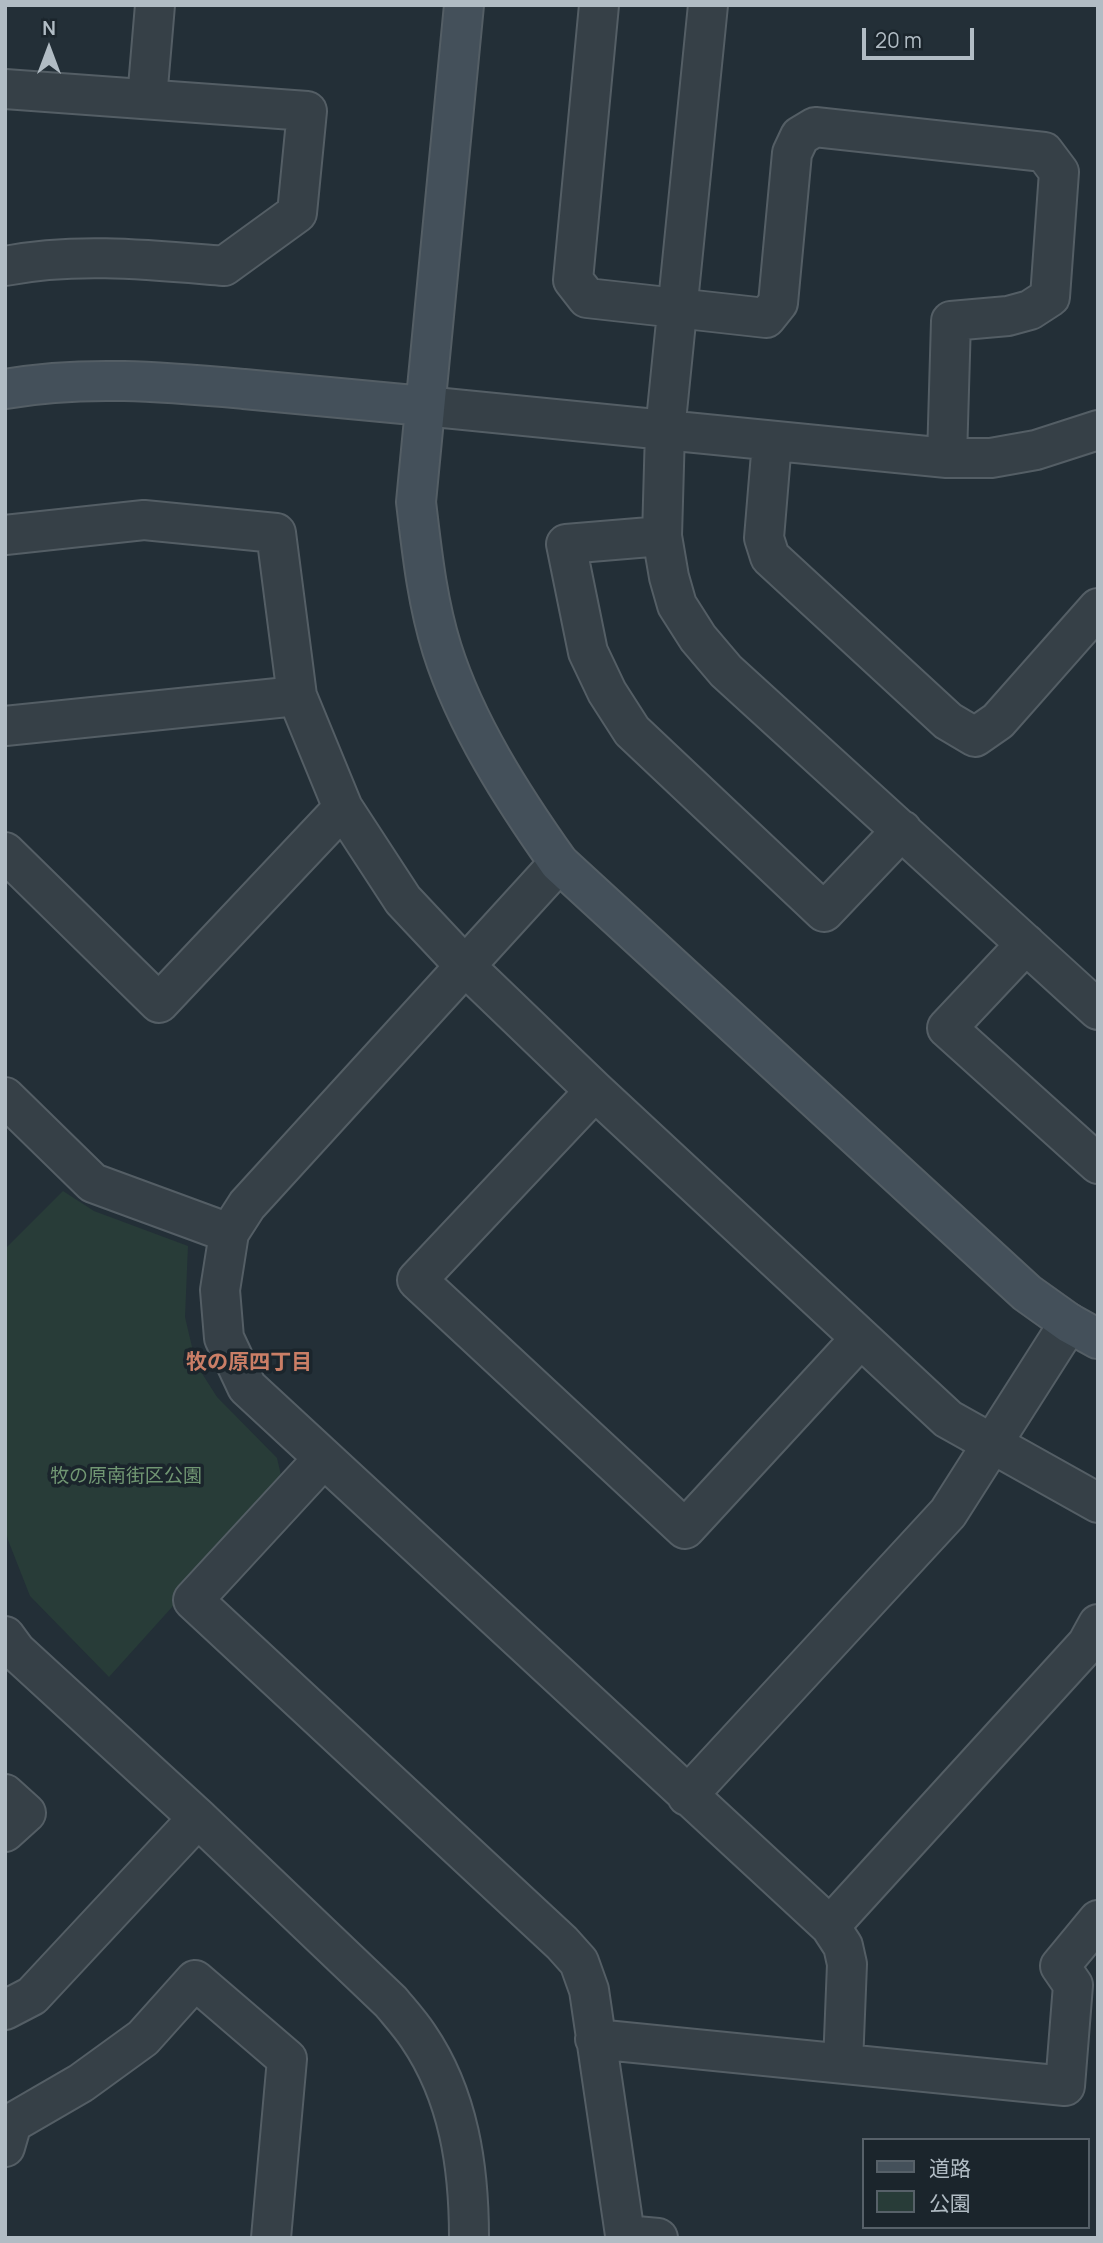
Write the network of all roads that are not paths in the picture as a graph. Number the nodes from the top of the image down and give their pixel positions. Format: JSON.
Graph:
{"nodes":[{"id":1,"x":155,"y":5,"type":"edge"},
{"id":2,"x":464,"y":5,"type":"edge"},
{"id":3,"x":599,"y":5,"type":"edge"},
{"id":4,"x":708,"y":5,"type":"edge"},
{"id":5,"x":5,"y":89,"type":"edge"},
{"id":6,"x":147,"y":99,"type":"junction"},
{"id":7,"x":5,"y":266,"type":"edge"},
{"id":8,"x":677,"y":308,"type":"junction"},
{"id":9,"x":5,"y":389,"type":"edge"},
{"id":10,"x":424,"y":406,"type":"junction"},
{"id":11,"x":1098,"y":430,"type":"edge"},
{"id":12,"x":665,"y":431,"type":"junction"},
{"id":13,"x":772,"y":442,"type":"junction"},
{"id":14,"x":947,"y":458,"type":"junction"},
{"id":15,"x":5,"y":534,"type":"edge"},
{"id":16,"x":662,"y":536,"type":"junction"},
{"id":17,"x":1098,"y":608,"type":"edge"},
{"id":18,"x":298,"y":696,"type":"junction"},
{"id":19,"x":5,"y":726,"type":"edge"},
{"id":20,"x":343,"y":808,"type":"junction"},
{"id":21,"x":902,"y":830,"type":"junction"},
{"id":22,"x":5,"y":852,"type":"edge"},
{"id":23,"x":559,"y":863,"type":"junction"},
{"id":24,"x":1026,"y":944,"type":"junction"},
{"id":25,"x":465,"y":966,"type":"junction"},
{"id":26,"x":1098,"y":1010,"type":"edge"},
{"id":27,"x":595,"y":1091,"type":"junction"},
{"id":28,"x":5,"y":1097,"type":"edge"},
{"id":29,"x":1098,"y":1164,"type":"edge"},
{"id":30,"x":229,"y":1233,"type":"junction"},
{"id":31,"x":1083,"y":1331,"type":"edge"},
{"id":32,"x":860,"y":1339,"type":"junction"},
{"id":33,"x":994,"y":1444,"type":"junction"},
{"id":34,"x":323,"y":1459,"type":"junction"},
{"id":35,"x":1098,"y":1503,"type":"edge"},
{"id":36,"x":1098,"y":1624,"type":"edge"},
{"id":37,"x":5,"y":1636,"type":"edge"},
{"id":38,"x":5,"y":1794,"type":"edge"},
{"id":39,"x":687,"y":1796,"type":"junction"},
{"id":40,"x":198,"y":1818,"type":"junction"},
{"id":41,"x":5,"y":1832,"type":"edge"},
{"id":42,"x":1098,"y":1920,"type":"edge"},
{"id":43,"x":830,"y":1926,"type":"junction"},
{"id":44,"x":5,"y":2010,"type":"edge"},
{"id":45,"x":595,"y":2039,"type":"junction"},
{"id":46,"x":843,"y":2064,"type":"junction"},
{"id":47,"x":5,"y":2147,"type":"edge"},
{"id":48,"x":271,"y":2238,"type":"edge"},
{"id":49,"x":469,"y":2238,"type":"edge"},
{"id":50,"x":658,"y":2238,"type":"edge"}],
"edges":[{"from":1,"to":6,"type":"street"},
{"from":2,"to":10,"type":"street"},
{"from":3,"to":8,"type":"street"},
{"from":4,"to":8,"type":"street"},
{"from":5,"to":6,"type":"street"},
{"from":6,"to":7,"type":"street"},
{"from":8,"to":12,"type":"street"},
{"from":8,"to":14,"type":"street"},
{"from":9,"to":10,"type":"street"},
{"from":10,"to":12,"type":"street"},
{"from":10,"to":23,"type":"street"},
{"from":11,"to":14,"type":"street"},
{"from":12,"to":13,"type":"street"},
{"from":12,"to":16,"type":"street"},
{"from":13,"to":14,"type":"street"},
{"from":13,"to":17,"type":"street"},
{"from":15,"to":18,"type":"street"},
{"from":16,"to":21,"type":"street"},
{"from":16,"to":21,"type":"street"},
{"from":18,"to":19,"type":"street"},
{"from":18,"to":20,"type":"street"},
{"from":20,"to":22,"type":"street"},
{"from":20,"to":25,"type":"street"},
{"from":21,"to":24,"type":"street"},
{"from":23,"to":25,"type":"street"},
{"from":23,"to":31,"type":"street"},
{"from":24,"to":26,"type":"street"},
{"from":24,"to":29,"type":"street"},
{"from":25,"to":27,"type":"street"},
{"from":25,"to":30,"type":"street"},
{"from":27,"to":32,"type":"street"},
{"from":27,"to":32,"type":"street"},
{"from":28,"to":30,"type":"street"},
{"from":30,"to":34,"type":"street"},
{"from":31,"to":33,"type":"street"},
{"from":32,"to":33,"type":"street"},
{"from":33,"to":35,"type":"street"},
{"from":33,"to":39,"type":"street"},
{"from":34,"to":39,"type":"street"},
{"from":34,"to":45,"type":"street"},
{"from":36,"to":43,"type":"street"},
{"from":37,"to":40,"type":"street"},
{"from":38,"to":41,"type":"street"},
{"from":39,"to":43,"type":"street"},
{"from":40,"to":44,"type":"street"},
{"from":40,"to":49,"type":"street"},
{"from":42,"to":46,"type":"street"},
{"from":43,"to":46,"type":"street"},
{"from":45,"to":46,"type":"street"},
{"from":45,"to":50,"type":"street"},
{"from":47,"to":48,"type":"street"}]}
